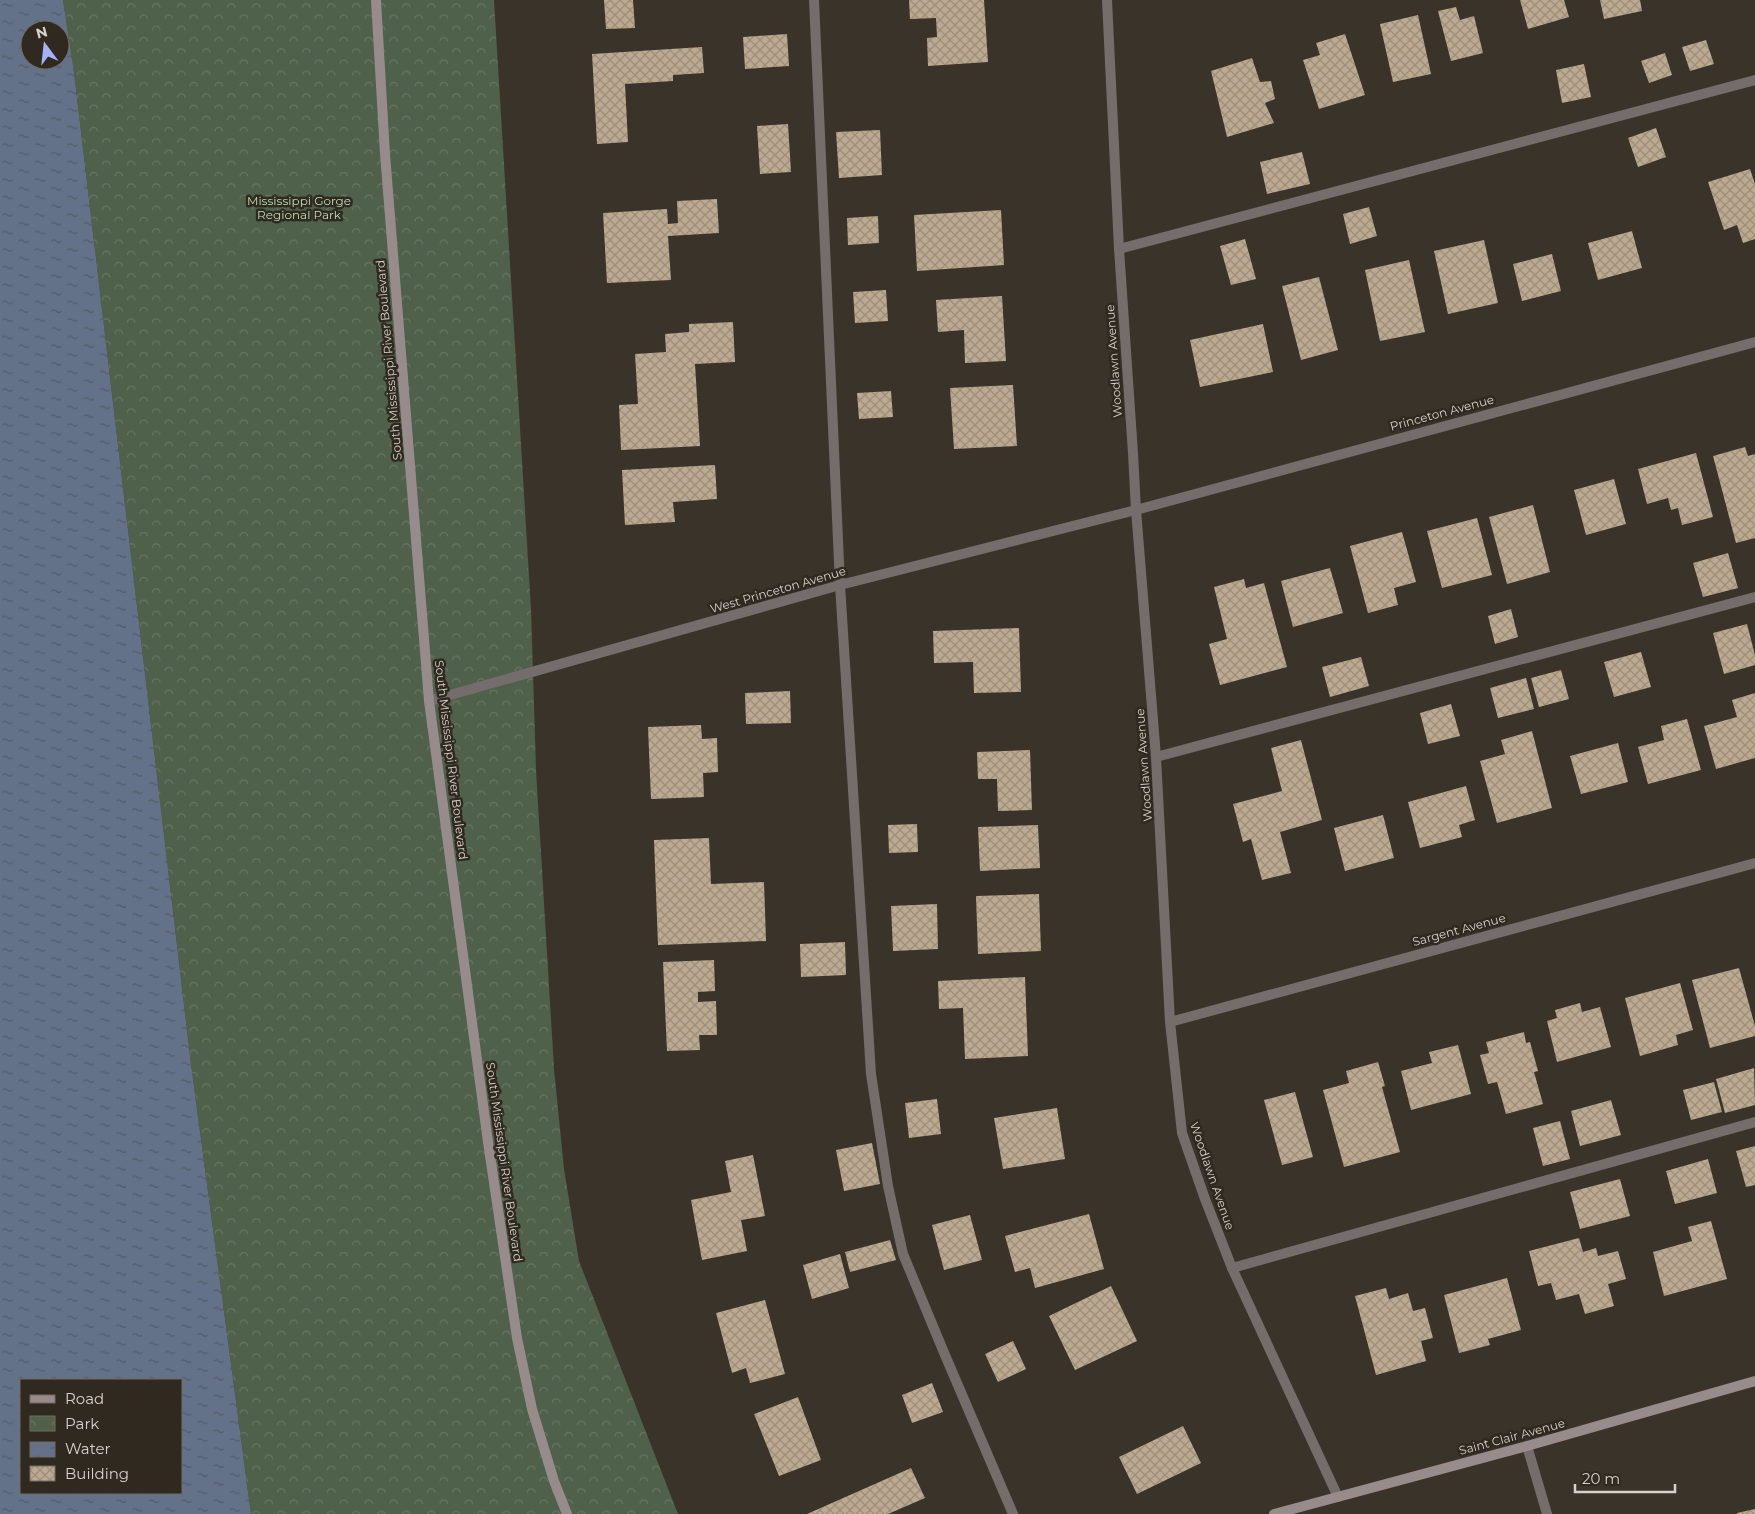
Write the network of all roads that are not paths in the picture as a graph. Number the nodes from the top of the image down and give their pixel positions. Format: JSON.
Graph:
{"nodes":[{"id":1,"x":376,"y":0,"type":"edge"},
{"id":2,"x":814,"y":0,"type":"edge"},
{"id":3,"x":1107,"y":0,"type":"edge"},
{"id":4,"x":1755,"y":80,"type":"edge"},
{"id":5,"x":1119,"y":248,"type":"junction"},
{"id":6,"x":1755,"y":342,"type":"edge"},
{"id":7,"x":1136,"y":510,"type":"junction"},
{"id":8,"x":840,"y":585,"type":"junction"},
{"id":9,"x":1755,"y":597,"type":"edge"},
{"id":10,"x":428,"y":701,"type":"junction"},
{"id":11,"x":1156,"y":758,"type":"junction"},
{"id":12,"x":1755,"y":863,"type":"edge"},
{"id":13,"x":1170,"y":1022,"type":"junction"},
{"id":14,"x":1755,"y":1122,"type":"edge"},
{"id":15,"x":1232,"y":1268,"type":"junction"},
{"id":16,"x":1755,"y":1382,"type":"edge"},
{"id":17,"x":1527,"y":1446,"type":"junction"},
{"id":18,"x":1338,"y":1497,"type":"junction"},
{"id":19,"x":567,"y":1514,"type":"edge"},
{"id":20,"x":1013,"y":1514,"type":"edge"},
{"id":21,"x":1274,"y":1514,"type":"edge"},
{"id":22,"x":1547,"y":1514,"type":"edge"}],
"edges":[{"from":1,"to":10,"type":"street","name":"South Mississippi River Boulevard"},
{"from":2,"to":8,"type":"street"},
{"from":3,"to":5,"type":"street","name":"Woodlawn Avenue"},
{"from":4,"to":5,"type":"street"},
{"from":5,"to":7,"type":"street","name":"Woodlawn Avenue"},
{"from":6,"to":7,"type":"street","name":"Princeton Avenue"},
{"from":7,"to":8,"type":"street","name":"West Princeton Avenue"},
{"from":7,"to":11,"type":"street","name":"Woodlawn Avenue"},
{"from":8,"to":10,"type":"street","name":"West Princeton Avenue"},
{"from":8,"to":20,"type":"street"},
{"from":9,"to":11,"type":"street"},
{"from":10,"to":19,"type":"street","name":"South Mississippi River Boulevard"},
{"from":11,"to":13,"type":"street","name":"Woodlawn Avenue"},
{"from":12,"to":13,"type":"street","name":"Sargent Avenue"},
{"from":13,"to":15,"type":"street","name":"Woodlawn Avenue"},
{"from":14,"to":15,"type":"street"},
{"from":15,"to":18,"type":"street","name":"Woodlawn Avenue"},
{"from":16,"to":17,"type":"street","name":"Saint Clair Avenue"},
{"from":17,"to":18,"type":"street","name":"Saint Clair Avenue"},
{"from":17,"to":22,"type":"street"},
{"from":18,"to":21,"type":"street","name":"Saint Clair Avenue"}]}
